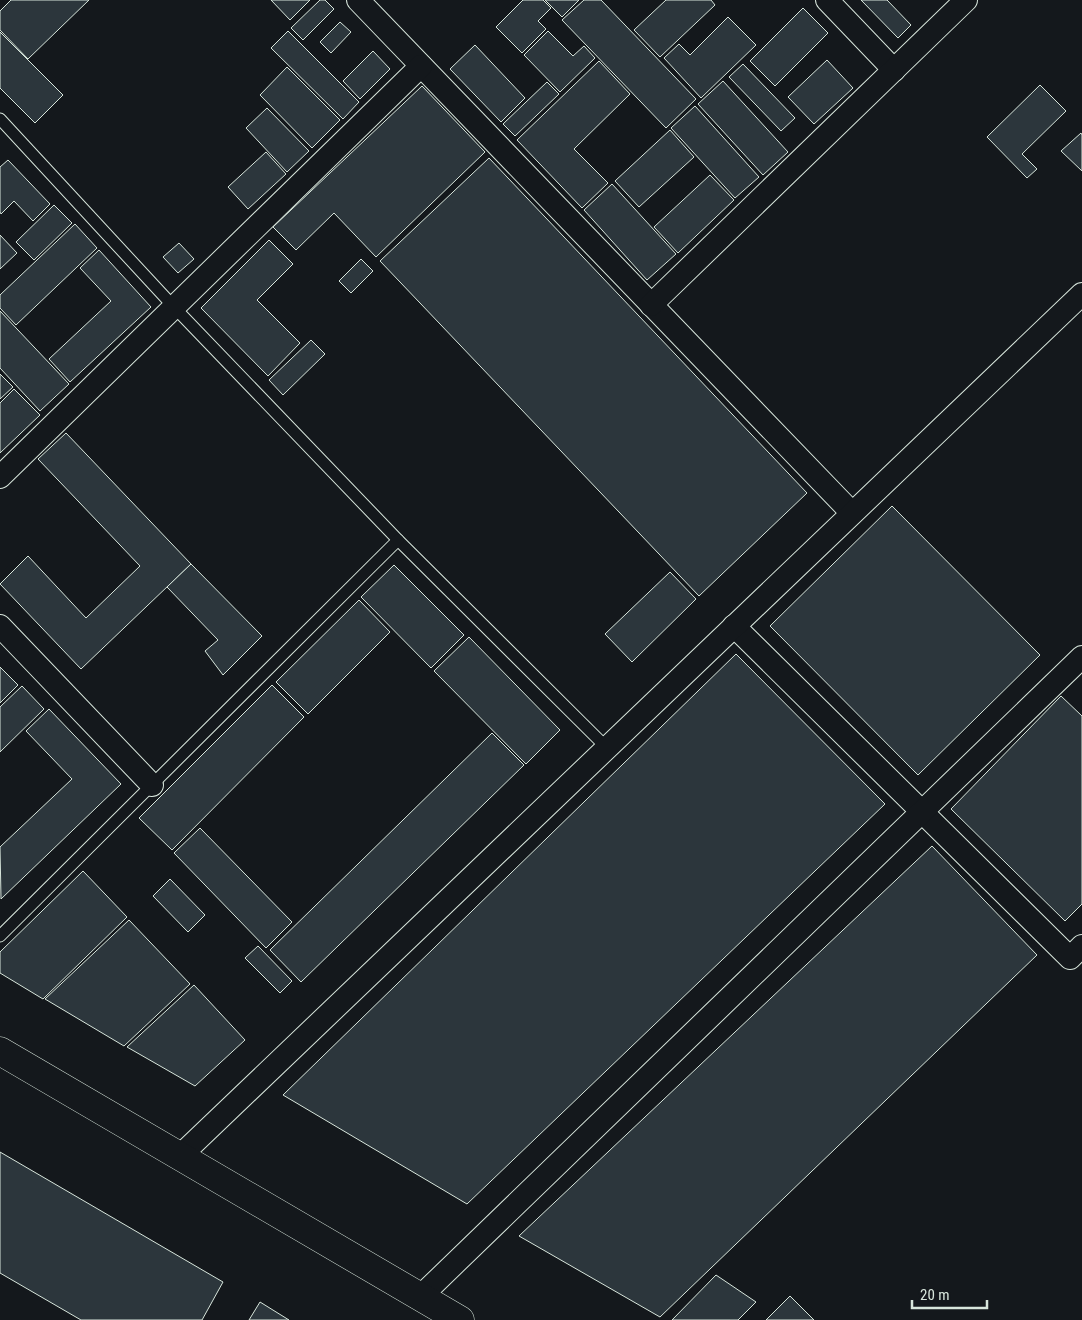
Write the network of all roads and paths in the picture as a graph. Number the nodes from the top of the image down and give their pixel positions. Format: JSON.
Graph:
{"nodes":[{"id":1,"x":358,"y":0,"type":"edge"},
{"id":2,"x":827,"y":0,"type":"edge"},
{"id":3,"x":966,"y":0,"type":"edge"},
{"id":4,"x":422,"y":66,"type":"junction"},
{"id":5,"x":894,"y":70,"type":"junction"},
{"id":6,"x":0,"y":120,"type":"edge"},
{"id":7,"x":1082,"y":294,"type":"edge"},
{"id":8,"x":651,"y":305,"type":"junction"},
{"id":9,"x":174,"y":307,"type":"junction"},
{"id":10,"x":0,"y":477,"type":"edge"},
{"id":11,"x":852,"y":514,"type":"junction"},
{"id":12,"x":398,"y":540,"type":"junction"},
{"id":13,"x":0,"y":626,"type":"edge"},
{"id":14,"x":734,"y":626,"type":"junction"},
{"id":15,"x":1082,"y":658,"type":"edge"},
{"id":16,"x":607,"y":748,"type":"junction"},
{"id":17,"x":152,"y":785,"type":"junction"},
{"id":18,"x":922,"y":812,"type":"junction"},
{"id":19,"x":0,"y":936,"type":"edge"},
{"id":20,"x":1082,"y":946,"type":"edge"},
{"id":21,"x":0,"y":1051,"type":"edge"},
{"id":22,"x":180,"y":1156,"type":"junction"},
{"id":23,"x":420,"y":1297,"type":"junction"},
{"id":24,"x":460,"y":1320,"type":"edge"}],
"edges":[{"from":1,"to":4,"type":"street"},
{"from":2,"to":5,"type":"street"},
{"from":3,"to":5,"type":"street"},
{"from":4,"to":8,"type":"street"},
{"from":4,"to":9,"type":"street"},
{"from":5,"to":8,"type":"street"},
{"from":6,"to":9,"type":"lane"},
{"from":7,"to":11,"type":"street"},
{"from":8,"to":11,"type":"street"},
{"from":9,"to":10,"type":"street"},
{"from":9,"to":12,"type":"lane"},
{"from":11,"to":14,"type":"street"},
{"from":12,"to":16,"type":"lane"},
{"from":12,"to":17,"type":"lane"},
{"from":13,"to":17,"type":"street"},
{"from":14,"to":16,"type":"street"},
{"from":14,"to":18,"type":"street"},
{"from":15,"to":18,"type":"street"},
{"from":16,"to":22,"type":"street"},
{"from":17,"to":19,"type":"lane"},
{"from":18,"to":20,"type":"street"},
{"from":18,"to":23,"type":"street"},
{"from":21,"to":22,"type":"main road"},
{"from":22,"to":23,"type":"main road"},
{"from":23,"to":24,"type":"main road"}]}
